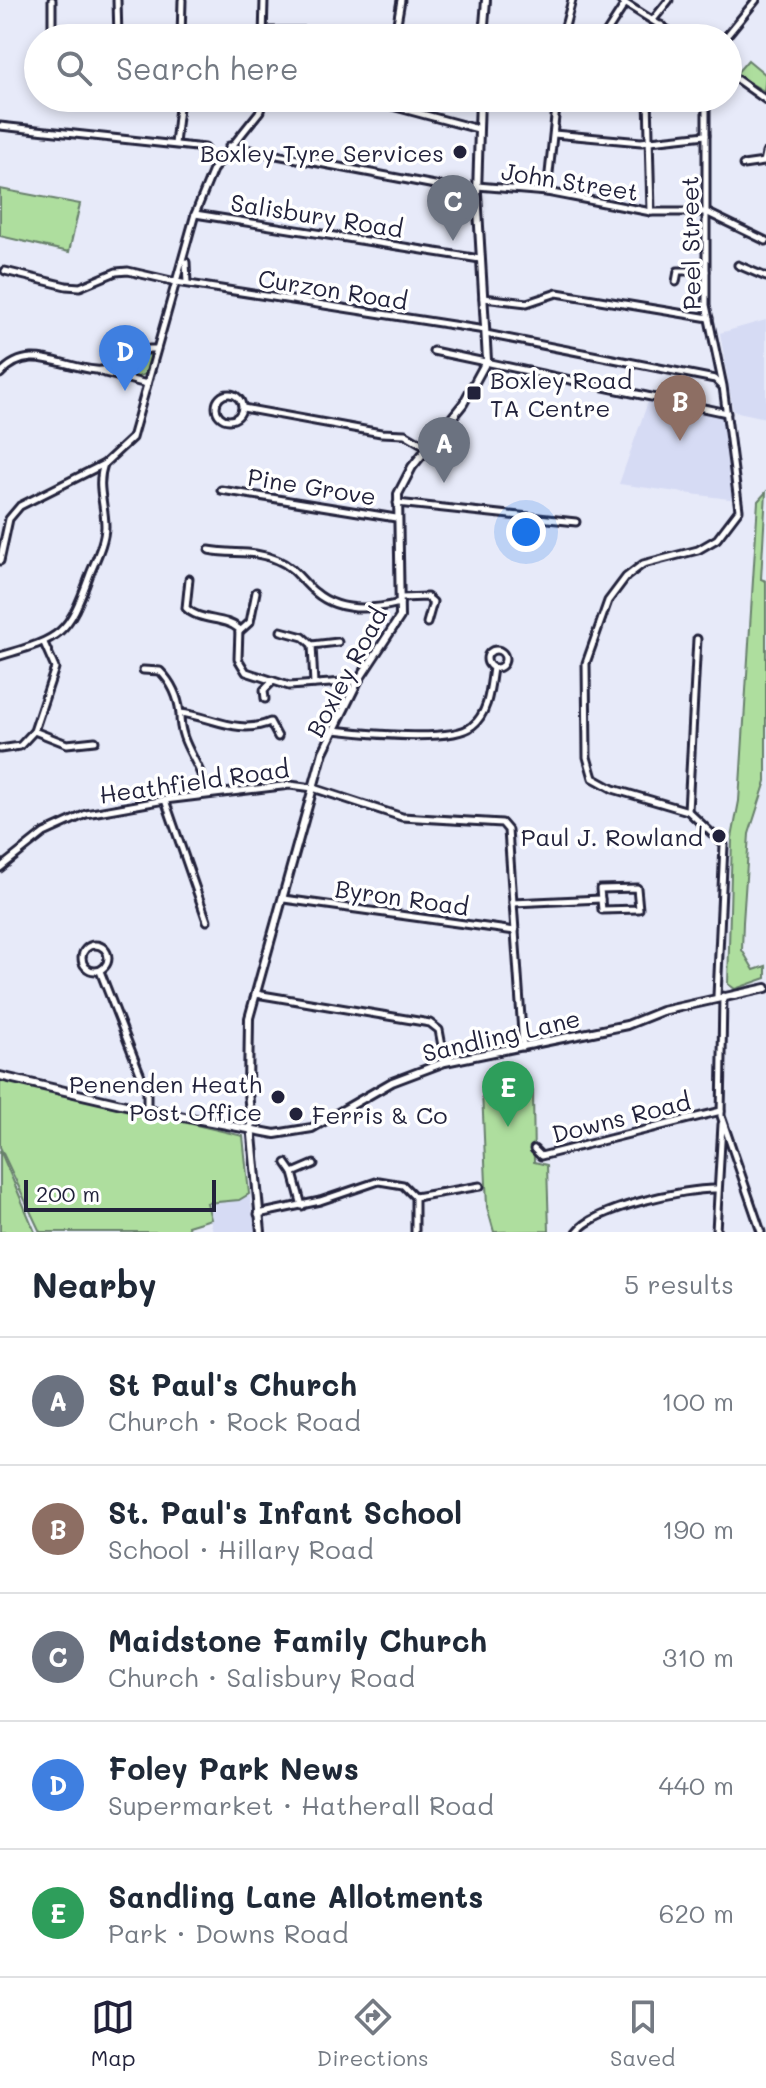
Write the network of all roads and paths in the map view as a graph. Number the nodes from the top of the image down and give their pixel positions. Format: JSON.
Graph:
{"nodes":[{"id":1,"x":52,"y":0,"type":"edge"},
{"id":2,"x":117,"y":0,"type":"edge"},
{"id":3,"x":182,"y":0,"type":"edge"},
{"id":4,"x":264,"y":0,"type":"edge"},
{"id":5,"x":401,"y":0,"type":"edge"},
{"id":6,"x":486,"y":0,"type":"edge"},
{"id":7,"x":572,"y":0,"type":"edge"},
{"id":8,"x":669,"y":0,"type":"edge"},
{"id":9,"x":756,"y":0,"type":"edge"},
{"id":10,"x":622,"y":2,"type":"edge"},
{"id":11,"x":653,"y":20,"type":"junction"},
{"id":12,"x":52,"y":24,"type":"edge"},
{"id":13,"x":118,"y":24,"type":"edge"},
{"id":14,"x":181,"y":24,"type":"edge"},
{"id":15,"x":263,"y":24,"type":"edge"},
{"id":16,"x":397,"y":24,"type":"edge"},
{"id":17,"x":484,"y":24,"type":"edge"},
{"id":18,"x":566,"y":24,"type":"edge"},
{"id":19,"x":610,"y":24,"type":"edge"},
{"id":20,"x":659,"y":24,"type":"edge"},
{"id":21,"x":736,"y":24,"type":"edge"},
{"id":22,"x":742,"y":83,"type":"edge"},
{"id":23,"x":766,"y":100,"type":"edge"},
{"id":24,"x":178,"y":112,"type":"edge"},
{"id":25,"x":259,"y":112,"type":"edge"},
{"id":26,"x":414,"y":112,"type":"edge"},
{"id":27,"x":479,"y":112,"type":"edge"},
{"id":28,"x":556,"y":112,"type":"edge"},
{"id":29,"x":648,"y":112,"type":"edge"},
{"id":30,"x":706,"y":112,"type":"edge"},
{"id":31,"x":0,"y":126,"type":"edge"},
{"id":32,"x":478,"y":129,"type":"junction"},
{"id":33,"x":554,"y":134,"type":"junction"},
{"id":34,"x":706,"y":135,"type":"junction"},
{"id":35,"x":648,"y":141,"type":"junction"},
{"id":36,"x":175,"y":144,"type":"junction"},
{"id":37,"x":229,"y":146,"type":"junction"},
{"id":38,"x":205,"y":148,"type":"dead end"},
{"id":39,"x":766,"y":153,"type":"edge"},
{"id":40,"x":743,"y":165,"type":"dead end"},
{"id":41,"x":477,"y":189,"type":"junction"},
{"id":42,"x":547,"y":192,"type":"junction"},
{"id":43,"x":651,"y":212,"type":"junction"},
{"id":44,"x":706,"y":212,"type":"junction"},
{"id":45,"x":195,"y":214,"type":"junction"},
{"id":46,"x":766,"y":241,"type":"edge"},
{"id":47,"x":186,"y":257,"type":"junction"},
{"id":48,"x":480,"y":259,"type":"junction"},
{"id":49,"x":738,"y":265,"type":"dead end"},
{"id":50,"x":5,"y":271,"type":"dead end"},
{"id":51,"x":706,"y":271,"type":"junction"},
{"id":52,"x":766,"y":277,"type":"edge"},
{"id":53,"x":176,"y":282,"type":"junction"},
{"id":54,"x":676,"y":282,"type":"dead end"},
{"id":55,"x":187,"y":284,"type":"junction"},
{"id":56,"x":483,"y":298,"type":"junction"},
{"id":57,"x":709,"y":318,"type":"junction"},
{"id":58,"x":486,"y":332,"type":"junction"},
{"id":59,"x":156,"y":349,"type":"junction"},
{"id":60,"x":433,"y":351,"type":"dead end"},
{"id":61,"x":487,"y":360,"type":"junction"},
{"id":62,"x":99,"y":371,"type":"junction"},
{"id":63,"x":0,"y":374,"type":"edge"},
{"id":64,"x":147,"y":384,"type":"junction"},
{"id":65,"x":723,"y":386,"type":"junction"},
{"id":66,"x":243,"y":408,"type":"junction"},
{"id":67,"x":727,"y":413,"type":"junction"},
{"id":68,"x":429,"y":448,"type":"junction"},
{"id":69,"x":104,"y":464,"type":"junction"},
{"id":70,"x":221,"y":490,"type":"dead end"},
{"id":71,"x":397,"y":503,"type":"junction"},
{"id":72,"x":396,"y":518,"type":"junction"},
{"id":73,"x":576,"y":522,"type":"dead end"},
{"id":74,"x":209,"y":550,"type":"dead end"},
{"id":75,"x":0,"y":561,"type":"edge"},
{"id":76,"x":189,"y":579,"type":"dead end"},
{"id":77,"x":256,"y":592,"type":"dead end"},
{"id":78,"x":401,"y":600,"type":"junction"},
{"id":79,"x":427,"y":623,"type":"dead end"},
{"id":80,"x":281,"y":631,"type":"dead end"},
{"id":81,"x":239,"y":632,"type":"junction"},
{"id":82,"x":697,"y":639,"type":"dead end"},
{"id":83,"x":338,"y":642,"type":"dead end"},
{"id":84,"x":44,"y":643,"type":"junction"},
{"id":85,"x":312,"y":645,"type":"junction"},
{"id":86,"x":0,"y":656,"type":"edge"},
{"id":87,"x":493,"y":668,"type":"dead end"},
{"id":88,"x":143,"y":670,"type":"dead end"},
{"id":89,"x":273,"y":681,"type":"junction"},
{"id":90,"x":358,"y":681,"type":"junction"},
{"id":91,"x":314,"y":684,"type":"junction"},
{"id":92,"x":265,"y":699,"type":"dead end"},
{"id":93,"x":180,"y":713,"type":"junction"},
{"id":94,"x":334,"y":730,"type":"junction"},
{"id":95,"x":34,"y":731,"type":"junction"},
{"id":96,"x":278,"y":737,"type":"dead end"},
{"id":97,"x":95,"y":741,"type":"dead end"},
{"id":98,"x":0,"y":749,"type":"edge"},
{"id":99,"x":313,"y":788,"type":"junction"},
{"id":100,"x":206,"y":794,"type":"junction"},
{"id":101,"x":165,"y":800,"type":"junction"},
{"id":102,"x":688,"y":811,"type":"junction"},
{"id":103,"x":0,"y":868,"type":"edge"},
{"id":104,"x":284,"y":899,"type":"junction"},
{"id":105,"x":601,"y":899,"type":"junction"},
{"id":106,"x":513,"y":903,"type":"junction"},
{"id":107,"x":207,"y":921,"type":"dead end"},
{"id":108,"x":515,"y":931,"type":"junction"},
{"id":109,"x":100,"y":971,"type":"junction"},
{"id":110,"x":766,"y":988,"type":"edge"},
{"id":111,"x":256,"y":994,"type":"junction"},
{"id":112,"x":720,"y":996,"type":"junction"},
{"id":113,"x":523,"y":1047,"type":"junction"},
{"id":114,"x":445,"y":1062,"type":"junction"},
{"id":115,"x":0,"y":1076,"type":"edge"},
{"id":116,"x":147,"y":1110,"type":"junction"},
{"id":117,"x":721,"y":1111,"type":"junction"},
{"id":118,"x":723,"y":1122,"type":"junction"},
{"id":119,"x":253,"y":1131,"type":"junction"},
{"id":120,"x":534,"y":1149,"type":"dead end"},
{"id":121,"x":286,"y":1163,"type":"dead end"},
{"id":122,"x":314,"y":1164,"type":"dead end"},
{"id":123,"x":293,"y":1173,"type":"junction"},
{"id":124,"x":480,"y":1186,"type":"dead end"},
{"id":125,"x":717,"y":1189,"type":"junction"},
{"id":126,"x":415,"y":1197,"type":"junction"},
{"id":127,"x":302,"y":1206,"type":"junction"},
{"id":128,"x":257,"y":1214,"type":"junction"},
{"id":129,"x":716,"y":1231,"type":"edge"},
{"id":130,"x":261,"y":1232,"type":"edge"},
{"id":131,"x":415,"y":1232,"type":"edge"},
{"id":132,"x":577,"y":1232,"type":"edge"},
{"id":133,"x":761,"y":1232,"type":"edge"}],
"edges":[{"from":1,"to":12,"type":"street"},
{"from":2,"to":13,"type":"street"},
{"from":3,"to":14,"type":"street"},
{"from":4,"to":15,"type":"street"},
{"from":5,"to":16,"type":"street"},
{"from":6,"to":17,"type":"street"},
{"from":7,"to":18,"type":"street"},
{"from":8,"to":11,"type":"street"},
{"from":9,"to":21,"type":"street"},
{"from":10,"to":11,"type":"street"},
{"from":10,"to":19,"type":"street"},
{"from":11,"to":20,"type":"street"},
{"from":22,"to":23,"type":"street"},
{"from":24,"to":36,"type":"street"},
{"from":25,"to":37,"type":"street"},
{"from":26,"to":32,"type":"street"},
{"from":27,"to":32,"type":"street"},
{"from":28,"to":33,"type":"street"},
{"from":29,"to":35,"type":"street"},
{"from":30,"to":34,"type":"street","name":"Peel Street"},
{"from":31,"to":36,"type":"street"},
{"from":32,"to":41,"type":"street"},
{"from":33,"to":35,"type":"street"},
{"from":33,"to":42,"type":"street"},
{"from":34,"to":35,"type":"street"},
{"from":34,"to":44,"type":"street","name":"Peel Street"},
{"from":35,"to":43,"type":"street"},
{"from":36,"to":38,"type":"street"},
{"from":37,"to":41,"type":"street","name":"John Street"},
{"from":37,"to":45,"type":"street"},
{"from":39,"to":40,"type":"street"},
{"from":41,"to":42,"type":"street","name":"John Street"},
{"from":41,"to":48,"type":"street"},
{"from":42,"to":43,"type":"street","name":"John Street"},
{"from":43,"to":44,"type":"street","name":"John Street"},
{"from":44,"to":46,"type":"street"},
{"from":44,"to":51,"type":"street","name":"Peel Street"},
{"from":45,"to":47,"type":"street"},
{"from":45,"to":48,"type":"street","name":"Salisbury Road"},
{"from":47,"to":53,"type":"street"},
{"from":47,"to":55,"type":"street"},
{"from":48,"to":56,"type":"street"},
{"from":49,"to":52,"type":"street"},
{"from":50,"to":53,"type":"street","name":"Curzon Road"},
{"from":51,"to":54,"type":"street"},
{"from":51,"to":57,"type":"street","name":"Peel Street"},
{"from":53,"to":55,"type":"street","name":"Curzon Road"},
{"from":53,"to":59,"type":"street"},
{"from":55,"to":58,"type":"street","name":"Curzon Road"},
{"from":56,"to":57,"type":"street"},
{"from":56,"to":58,"type":"street"},
{"from":57,"to":65,"type":"street","name":"Peel Street"},
{"from":58,"to":61,"type":"street"},
{"from":58,"to":65,"type":"street","name":"Curzon Road"},
{"from":59,"to":62,"type":"street"},
{"from":59,"to":64,"type":"street"},
{"from":60,"to":61,"type":"street"},
{"from":61,"to":67,"type":"street"},
{"from":61,"to":68,"type":"street","name":"Boxley Road"},
{"from":62,"to":63,"type":"street"},
{"from":62,"to":64,"type":"street"},
{"from":64,"to":69,"type":"street"},
{"from":65,"to":67,"type":"street","name":"Peel Street"},
{"from":66,"to":66,"type":"street"},
{"from":66,"to":68,"type":"street"},
{"from":67,"to":102,"type":"street","name":"Peel Street"},
{"from":68,"to":71,"type":"street","name":"Boxley Road"},
{"from":69,"to":75,"type":"street"},
{"from":69,"to":84,"type":"street"},
{"from":70,"to":72,"type":"street","name":"Pine Grove"},
{"from":71,"to":72,"type":"street","name":"Boxley Road"},
{"from":71,"to":73,"type":"street"},
{"from":72,"to":78,"type":"street","name":"Boxley Road"},
{"from":74,"to":78,"type":"street"},
{"from":76,"to":81,"type":"street"},
{"from":77,"to":81,"type":"street"},
{"from":78,"to":79,"type":"street"},
{"from":78,"to":90,"type":"street","name":"Boxley Road"},
{"from":80,"to":85,"type":"street"},
{"from":81,"to":89,"type":"street"},
{"from":82,"to":102,"type":"street"},
{"from":83,"to":85,"type":"street"},
{"from":84,"to":86,"type":"street"},
{"from":84,"to":95,"type":"street"},
{"from":85,"to":91,"type":"street"},
{"from":87,"to":94,"type":"street"},
{"from":88,"to":93,"type":"street"},
{"from":89,"to":91,"type":"street"},
{"from":89,"to":92,"type":"street"},
{"from":90,"to":91,"type":"street"},
{"from":90,"to":94,"type":"street","name":"Boxley Road"},
{"from":93,"to":96,"type":"street"},
{"from":93,"to":100,"type":"street"},
{"from":94,"to":99,"type":"street","name":"Boxley Road"},
{"from":95,"to":97,"type":"street"},
{"from":95,"to":98,"type":"street"},
{"from":99,"to":100,"type":"street","name":"Heathfield Road"},
{"from":99,"to":104,"type":"street","name":"Boxley Road"},
{"from":99,"to":106,"type":"street","name":"Heathfield Road"},
{"from":100,"to":101,"type":"street","name":"Heathfield Road"},
{"from":101,"to":103,"type":"street","name":"Heathfield Road"},
{"from":101,"to":107,"type":"street"},
{"from":102,"to":112,"type":"street"},
{"from":104,"to":108,"type":"street","name":"Byron Road"},
{"from":104,"to":111,"type":"street","name":"Boxley Road"},
{"from":105,"to":105,"type":"street"},
{"from":105,"to":106,"type":"street"},
{"from":106,"to":108,"type":"street"},
{"from":108,"to":113,"type":"street"},
{"from":109,"to":109,"type":"street"},
{"from":109,"to":116,"type":"street"},
{"from":110,"to":112,"type":"street","name":"Sandling Lane"},
{"from":111,"to":114,"type":"street"},
{"from":111,"to":119,"type":"street","name":"Boxley Road"},
{"from":112,"to":113,"type":"street","name":"Sandling Lane"},
{"from":112,"to":117,"type":"street"},
{"from":113,"to":114,"type":"street","name":"Sandling Lane"},
{"from":114,"to":119,"type":"street","name":"Sandling Lane"},
{"from":115,"to":116,"type":"street","name":"Sandling Lane"},
{"from":116,"to":119,"type":"street","name":"Sandling Lane"},
{"from":117,"to":118,"type":"street"},
{"from":117,"to":120,"type":"street","name":"Downs Road"},
{"from":118,"to":125,"type":"street"},
{"from":118,"to":133,"type":"street"},
{"from":119,"to":128,"type":"street","name":"Boxley Road"},
{"from":121,"to":123,"type":"street"},
{"from":122,"to":123,"type":"street"},
{"from":123,"to":127,"type":"street"},
{"from":124,"to":126,"type":"street"},
{"from":125,"to":129,"type":"street"},
{"from":125,"to":132,"type":"street"},
{"from":126,"to":127,"type":"street"},
{"from":126,"to":131,"type":"street"},
{"from":127,"to":128,"type":"street"},
{"from":128,"to":130,"type":"street","name":"Boxley Road"}]}
